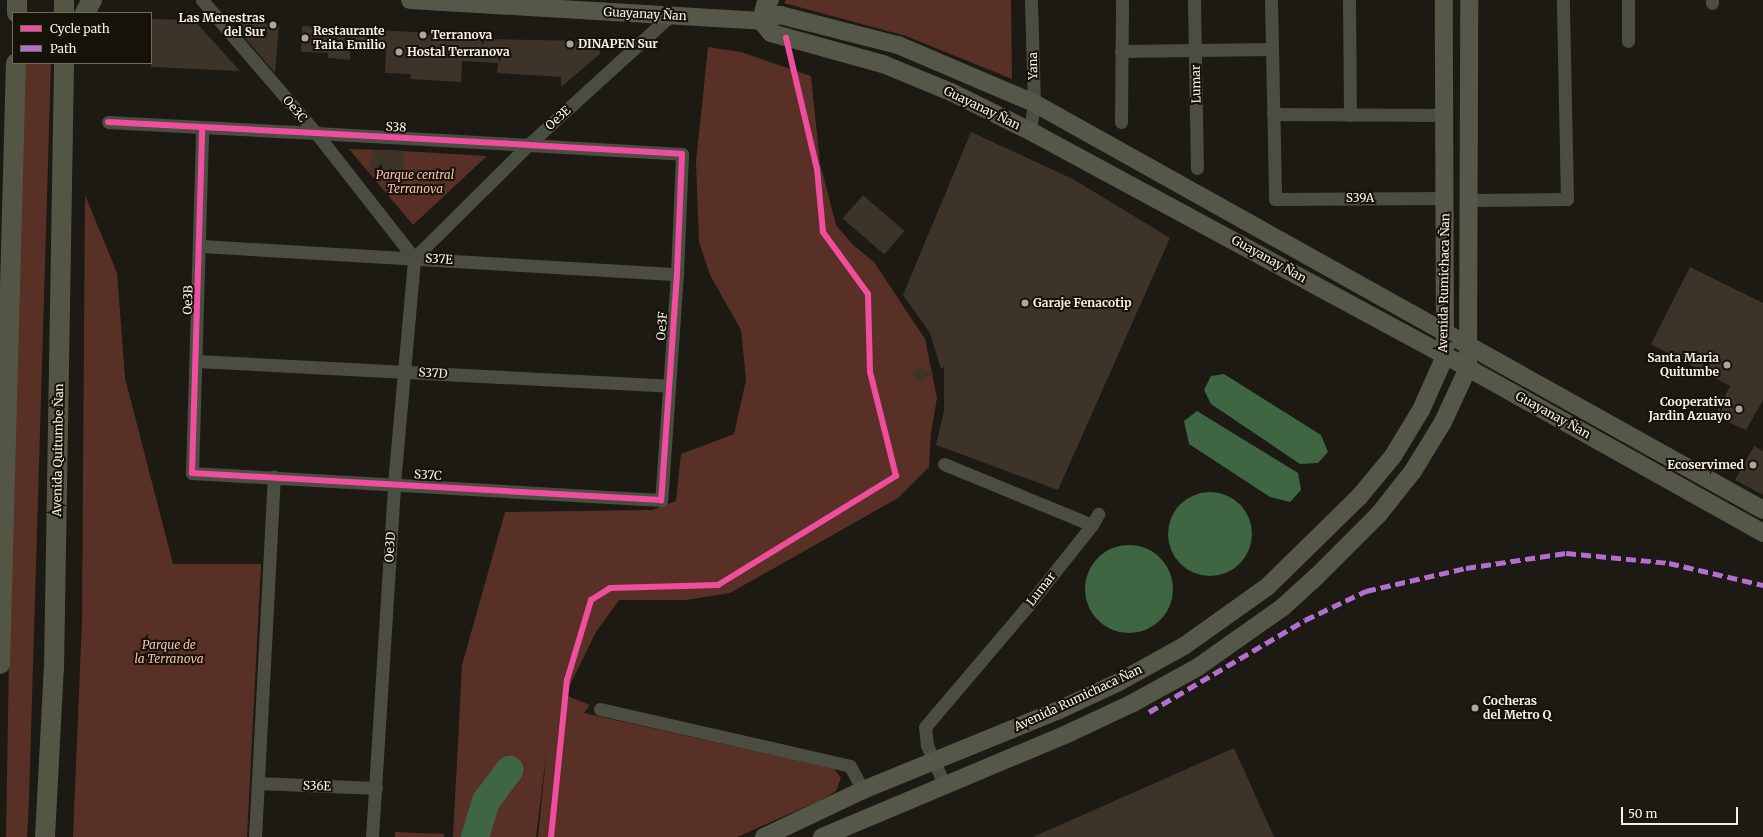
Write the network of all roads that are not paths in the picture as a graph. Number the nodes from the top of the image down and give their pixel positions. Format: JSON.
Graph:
{"nodes":[{"id":1,"x":17,"y":0,"type":"edge"},
{"id":2,"x":64,"y":0,"type":"edge"},
{"id":3,"x":92,"y":0,"type":"edge"},
{"id":4,"x":202,"y":0,"type":"edge"},
{"id":5,"x":410,"y":0,"type":"edge"},
{"id":6,"x":770,"y":0,"type":"edge"},
{"id":7,"x":1031,"y":0,"type":"edge"},
{"id":8,"x":1122,"y":0,"type":"edge"},
{"id":9,"x":1194,"y":0,"type":"edge"},
{"id":10,"x":1271,"y":0,"type":"edge"},
{"id":11,"x":1349,"y":0,"type":"edge"},
{"id":12,"x":1444,"y":0,"type":"edge"},
{"id":13,"x":1469,"y":0,"type":"edge"},
{"id":14,"x":1563,"y":0,"type":"edge"},
{"id":15,"x":1628,"y":0,"type":"edge"},
{"id":16,"x":451,"y":1,"type":"edge"},
{"id":17,"x":477,"y":2,"type":"edge"},
{"id":18,"x":17,"y":12,"type":"edge"},
{"id":19,"x":64,"y":12,"type":"edge"},
{"id":20,"x":86,"y":12,"type":"edge"},
{"id":21,"x":671,"y":15,"type":"junction"},
{"id":22,"x":761,"y":21,"type":"junction"},
{"id":23,"x":1628,"y":41,"type":"dead end"},
{"id":24,"x":1195,"y":48,"type":"junction"},
{"id":25,"x":1272,"y":49,"type":"junction"},
{"id":26,"x":1121,"y":51,"type":"junction"},
{"id":27,"x":16,"y":64,"type":"edge"},
{"id":28,"x":65,"y":66,"type":"edge"},
{"id":29,"x":1034,"y":103,"type":"junction"},
{"id":30,"x":1273,"y":114,"type":"junction"},
{"id":31,"x":1350,"y":115,"type":"junction"},
{"id":32,"x":1444,"y":115,"type":"junction"},
{"id":33,"x":108,"y":122,"type":"dead end"},
{"id":34,"x":1121,"y":122,"type":"dead end"},
{"id":35,"x":202,"y":127,"type":"junction"},
{"id":36,"x":1030,"y":131,"type":"junction"},
{"id":37,"x":316,"y":133,"type":"junction"},
{"id":38,"x":528,"y":145,"type":"junction"},
{"id":39,"x":682,"y":154,"type":"joint"},
{"id":40,"x":1197,"y":168,"type":"dead end"},
{"id":41,"x":1445,"y":198,"type":"junction"},
{"id":42,"x":1207,"y":199,"type":"junction"},
{"id":43,"x":1469,"y":200,"type":"junction"},
{"id":44,"x":1196,"y":219,"type":"junction"},
{"id":45,"x":201,"y":246,"type":"junction"},
{"id":46,"x":414,"y":258,"type":"junction"},
{"id":47,"x":677,"y":274,"type":"junction"},
{"id":48,"x":1446,"y":332,"type":"junction"},
{"id":49,"x":1469,"y":348,"type":"junction"},
{"id":50,"x":1445,"y":356,"type":"junction"},
{"id":51,"x":197,"y":361,"type":"junction"},
{"id":52,"x":1468,"y":368,"type":"junction"},
{"id":53,"x":403,"y":372,"type":"junction"},
{"id":54,"x":669,"y":386,"type":"junction"},
{"id":55,"x":944,"y":464,"type":"dead end"},
{"id":56,"x":192,"y":473,"type":"joint"},
{"id":57,"x":274,"y":478,"type":"junction"},
{"id":58,"x":394,"y":484,"type":"junction"},
{"id":59,"x":661,"y":500,"type":"joint"},
{"id":60,"x":1763,"y":510,"type":"edge"},
{"id":61,"x":1763,"y":533,"type":"edge"},
{"id":62,"x":0,"y":664,"type":"edge"},
{"id":63,"x":600,"y":709,"type":"dead end"},
{"id":64,"x":933,"y":761,"type":"junction"},
{"id":65,"x":258,"y":783,"type":"junction"},
{"id":66,"x":944,"y":784,"type":"junction"},
{"id":67,"x":376,"y":788,"type":"junction"},
{"id":68,"x":863,"y":790,"type":"junction"},
{"id":69,"x":45,"y":837,"type":"edge"},
{"id":70,"x":256,"y":837,"type":"edge"},
{"id":71,"x":372,"y":837,"type":"edge"},
{"id":72,"x":764,"y":837,"type":"edge"},
{"id":73,"x":822,"y":837,"type":"edge"}],
"edges":[{"from":1,"to":18,"type":"main road"},
{"from":2,"to":19,"type":"main road"},
{"from":3,"to":20,"type":"main road"},
{"from":4,"to":37,"type":"street","name":"Oe3C"},
{"from":5,"to":16,"type":"main road","name":"Guayanay Ñan"},
{"from":6,"to":22,"type":"main road"},
{"from":7,"to":29,"type":"street","name":"Yana"},
{"from":8,"to":26,"type":"street"},
{"from":9,"to":24,"type":"street","name":"Lumar"},
{"from":10,"to":25,"type":"street"},
{"from":11,"to":31,"type":"street"},
{"from":12,"to":32,"type":"main road","name":"Avenida Rumichaca Ñan"},
{"from":13,"to":43,"type":"main road","name":"Avenida Rumichaca Ñan"},
{"from":14,"to":43,"type":"street"},
{"from":15,"to":23,"type":"street"},
{"from":16,"to":17,"type":"main road","name":"Guayanay Ñan"},
{"from":17,"to":21,"type":"main road","name":"Guayanay Ñan"},
{"from":21,"to":22,"type":"main road","name":"Guayanay Ñan"},
{"from":21,"to":38,"type":"street","name":"Oe3E"},
{"from":22,"to":29,"type":"main road","name":"Guayanay Ñan"},
{"from":22,"to":36,"type":"main road","name":"Guayanay Ñan"},
{"from":24,"to":25,"type":"street"},
{"from":24,"to":26,"type":"street"},
{"from":24,"to":40,"type":"street","name":"Lumar"},
{"from":25,"to":30,"type":"street"},
{"from":26,"to":34,"type":"street"},
{"from":27,"to":62,"type":"main road"},
{"from":28,"to":69,"type":"main road","name":"Avenida Quitumbe Ñan"},
{"from":29,"to":36,"type":"street","name":"Yana"},
{"from":29,"to":42,"type":"main road","name":"Guayanay Ñan"},
{"from":30,"to":31,"type":"street"},
{"from":30,"to":41,"type":"street","name":"S39A"},
{"from":31,"to":32,"type":"street"},
{"from":32,"to":41,"type":"main road","name":"Avenida Rumichaca Ñan"},
{"from":33,"to":35,"type":"street","name":"S38"},
{"from":35,"to":37,"type":"street","name":"S38"},
{"from":35,"to":45,"type":"street","name":"Oe3B"},
{"from":36,"to":44,"type":"main road","name":"Guayanay Ñan"},
{"from":37,"to":38,"type":"street","name":"S38"},
{"from":37,"to":46,"type":"street","name":"Oe3C"},
{"from":38,"to":39,"type":"street","name":"S38"},
{"from":38,"to":46,"type":"street","name":"Oe3E"},
{"from":39,"to":47,"type":"street","name":"Oe3F"},
{"from":41,"to":48,"type":"main road","name":"Avenida Rumichaca Ñan"},
{"from":42,"to":44,"type":"main road"},
{"from":42,"to":48,"type":"main road","name":"Guayanay Ñan"},
{"from":43,"to":49,"type":"main road","name":"Avenida Rumichaca Ñan"},
{"from":44,"to":50,"type":"main road","name":"Guayanay Ñan"},
{"from":45,"to":46,"type":"street","name":"S37E"},
{"from":45,"to":51,"type":"street","name":"Oe3B"},
{"from":46,"to":47,"type":"street","name":"S37E"},
{"from":46,"to":53,"type":"street","name":"Oe3D"},
{"from":47,"to":54,"type":"street","name":"Oe3F"},
{"from":48,"to":49,"type":"main road","name":"Guayanay Ñan"},
{"from":48,"to":50,"type":"main road","name":"Avenida Rumichaca Ñan"},
{"from":49,"to":52,"type":"main road","name":"Avenida Rumichaca Ñan"},
{"from":49,"to":60,"type":"main road","name":"Guayanay Ñan"},
{"from":50,"to":52,"type":"main road","name":"Guayanay Ñan"},
{"from":50,"to":64,"type":"main road","name":"Avenida Rumichaca Ñan"},
{"from":51,"to":53,"type":"street","name":"S37D"},
{"from":51,"to":56,"type":"street","name":"Oe3B"},
{"from":52,"to":61,"type":"main road","name":"Guayanay Ñan"},
{"from":52,"to":66,"type":"main road","name":"Avenida Rumichaca Ñan"},
{"from":53,"to":54,"type":"street","name":"S37D"},
{"from":53,"to":58,"type":"street","name":"Oe3D"},
{"from":54,"to":59,"type":"street","name":"Oe3F"},
{"from":55,"to":64,"type":"street","name":"Lumar"},
{"from":56,"to":57,"type":"street","name":"S37C"},
{"from":57,"to":58,"type":"street","name":"S37C"},
{"from":57,"to":65,"type":"street"},
{"from":58,"to":59,"type":"street","name":"S37C"},
{"from":58,"to":67,"type":"street","name":"Oe3D"},
{"from":63,"to":68,"type":"street"},
{"from":64,"to":66,"type":"street","name":"Lumar"},
{"from":64,"to":68,"type":"main road","name":"Avenida Rumichaca Ñan"},
{"from":65,"to":67,"type":"street","name":"S36E"},
{"from":65,"to":70,"type":"street"},
{"from":66,"to":73,"type":"main road","name":"Avenida Rumichaca Ñan"},
{"from":67,"to":71,"type":"street","name":"Oe3D"},
{"from":68,"to":72,"type":"main road","name":"Avenida Rumichaca Ñan"}]}
